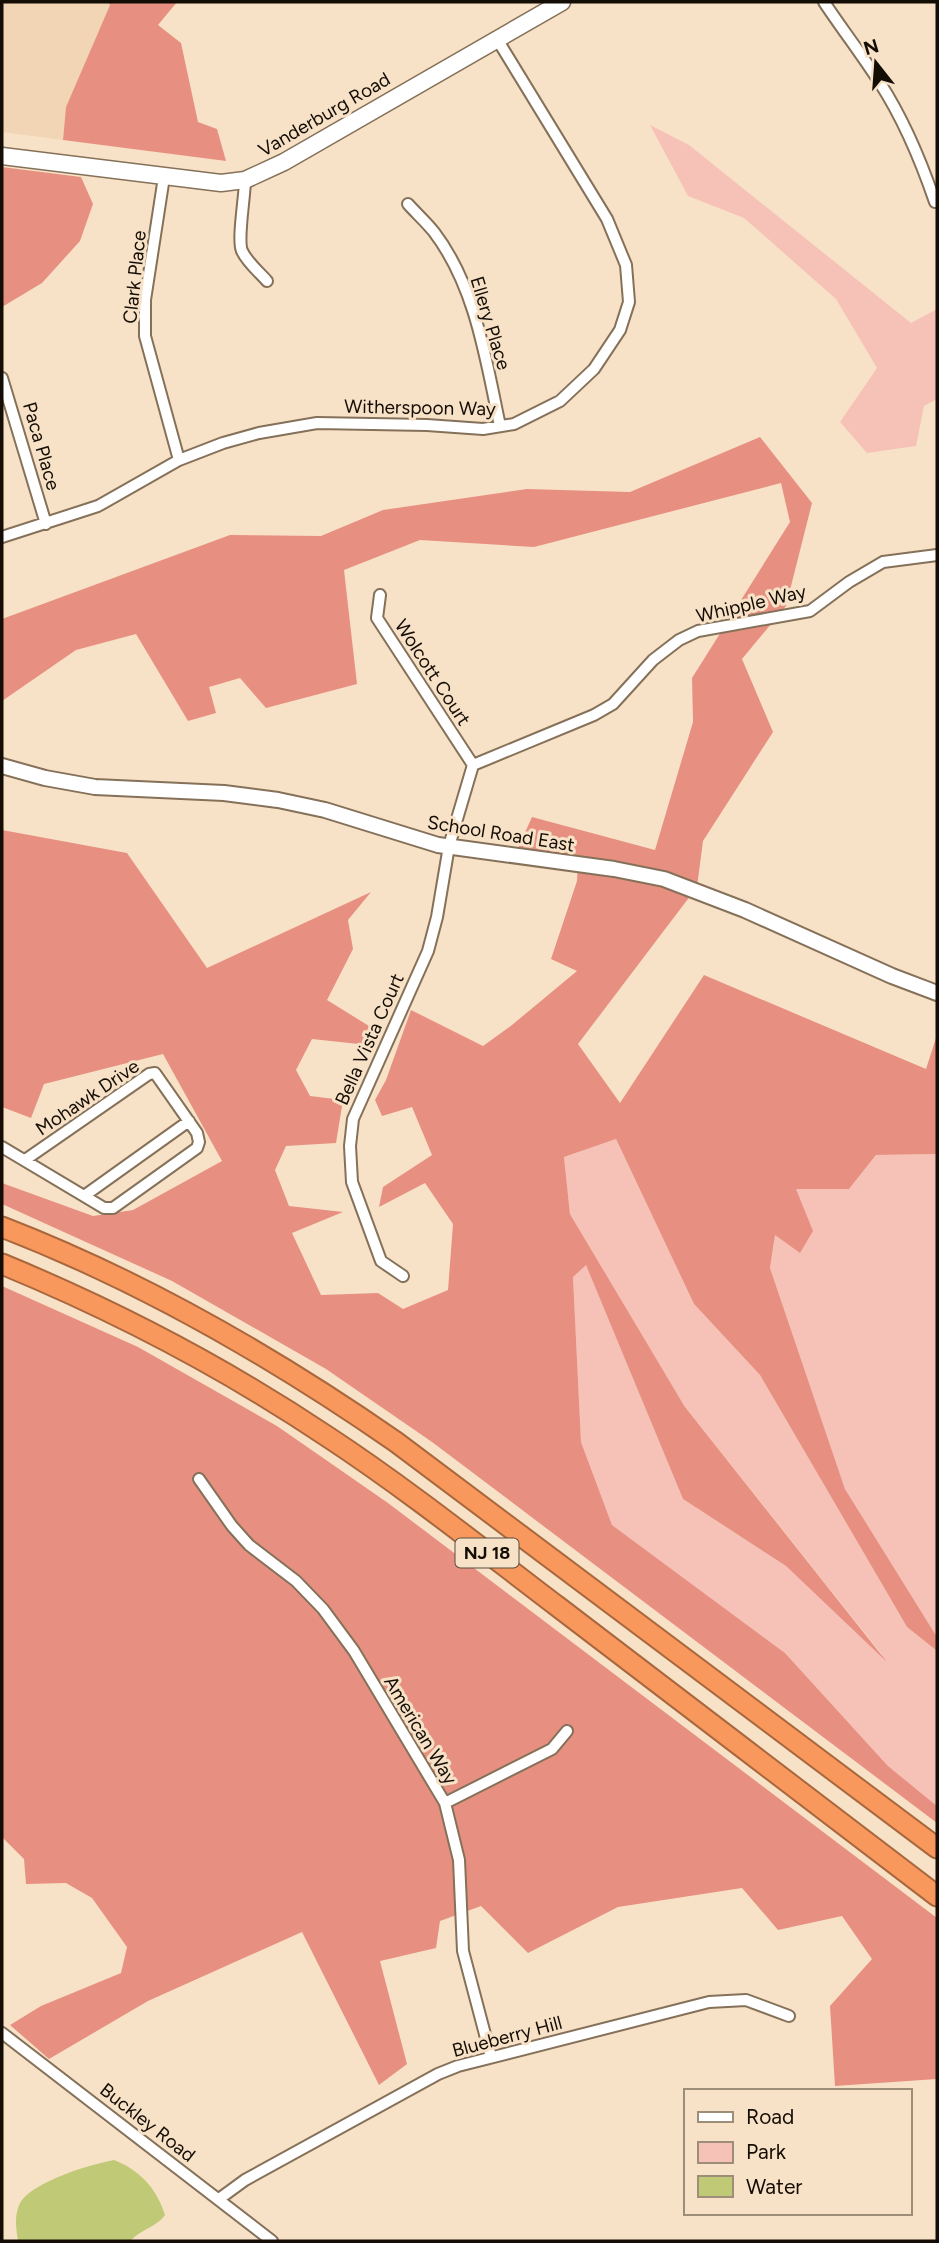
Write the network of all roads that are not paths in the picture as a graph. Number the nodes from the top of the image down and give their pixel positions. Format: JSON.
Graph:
{"nodes":[{"id":1,"x":562,"y":2,"type":"edge"},
{"id":2,"x":824,"y":2,"type":"edge"},
{"id":3,"x":497,"y":39,"type":"junction"},
{"id":4,"x":2,"y":156,"type":"edge"},
{"id":5,"x":164,"y":177,"type":"junction"},
{"id":6,"x":245,"y":180,"type":"junction"},
{"id":7,"x":935,"y":202,"type":"dead end"},
{"id":8,"x":408,"y":204,"type":"dead end"},
{"id":9,"x":267,"y":281,"type":"dead end"},
{"id":10,"x":2,"y":378,"type":"edge"},
{"id":11,"x":500,"y":426,"type":"junction"},
{"id":12,"x":179,"y":460,"type":"junction"},
{"id":13,"x":46,"y":524,"type":"junction"},
{"id":14,"x":2,"y":537,"type":"edge"},
{"id":15,"x":937,"y":555,"type":"edge"},
{"id":16,"x":380,"y":595,"type":"dead end"},
{"id":17,"x":473,"y":765,"type":"junction"},
{"id":18,"x":2,"y":766,"type":"edge"},
{"id":19,"x":449,"y":846,"type":"junction"},
{"id":20,"x":937,"y":993,"type":"edge"},
{"id":21,"x":189,"y":1121,"type":"junction"},
{"id":22,"x":2,"y":1147,"type":"edge"},
{"id":23,"x":25,"y":1160,"type":"junction"},
{"id":24,"x":84,"y":1196,"type":"junction"},
{"id":25,"x":2,"y":1227,"type":"edge"},
{"id":26,"x":2,"y":1264,"type":"edge"},
{"id":27,"x":403,"y":1276,"type":"dead end"},
{"id":28,"x":199,"y":1479,"type":"dead end"},
{"id":29,"x":567,"y":1731,"type":"dead end"},
{"id":30,"x":445,"y":1803,"type":"junction"},
{"id":31,"x":937,"y":1848,"type":"edge"},
{"id":32,"x":937,"y":1896,"type":"edge"},
{"id":33,"x":789,"y":2016,"type":"dead end"},
{"id":34,"x":2,"y":2033,"type":"edge"},
{"id":35,"x":491,"y":2057,"type":"junction"},
{"id":36,"x":219,"y":2199,"type":"junction"},
{"id":37,"x":272,"y":2241,"type":"edge"}],
"edges":[{"from":1,"to":3,"type":"main road","name":"Vanderburg Road"},
{"from":2,"to":7,"type":"street"},
{"from":3,"to":6,"type":"main road","name":"Vanderburg Road"},
{"from":3,"to":11,"type":"street","name":"Witherspoon Way"},
{"from":4,"to":5,"type":"main road","name":"Vanderburg Road"},
{"from":5,"to":6,"type":"main road","name":"Vanderburg Road"},
{"from":5,"to":12,"type":"street","name":"Clark Place"},
{"from":6,"to":9,"type":"street"},
{"from":8,"to":11,"type":"street","name":"Ellery Place"},
{"from":10,"to":13,"type":"street","name":"Paca Place"},
{"from":11,"to":12,"type":"street","name":"Witherspoon Way"},
{"from":12,"to":13,"type":"street","name":"Witherspoon Way"},
{"from":13,"to":14,"type":"street","name":"Witherspoon Way"},
{"from":15,"to":17,"type":"street","name":"Whipple Way"},
{"from":16,"to":17,"type":"street","name":"Wolcott Court"},
{"from":17,"to":19,"type":"street","name":"Bella Vista Court"},
{"from":18,"to":19,"type":"street","name":"School Road East"},
{"from":19,"to":20,"type":"street","name":"School Road East"},
{"from":19,"to":27,"type":"street","name":"Bella Vista Court"},
{"from":21,"to":23,"type":"street","name":"Mohawk Drive"},
{"from":21,"to":24,"type":"street"},
{"from":21,"to":24,"type":"street","name":"Mohawk Drive"},
{"from":22,"to":23,"type":"street","name":"Mohawk Drive"},
{"from":23,"to":24,"type":"street","name":"Mohawk Drive"},
{"from":25,"to":31,"type":"highway","number":"NJ 18"},
{"from":26,"to":32,"type":"highway","number":"NJ 18"},
{"from":28,"to":30,"type":"street","name":"American Way"},
{"from":29,"to":30,"type":"street"},
{"from":30,"to":35,"type":"street","name":"American Way"},
{"from":33,"to":35,"type":"street","name":"Blueberry Hill"},
{"from":34,"to":36,"type":"street","name":"Buckley Road"},
{"from":35,"to":36,"type":"street","name":"Blueberry Hill"},
{"from":36,"to":37,"type":"street","name":"Buckley Road"}]}
